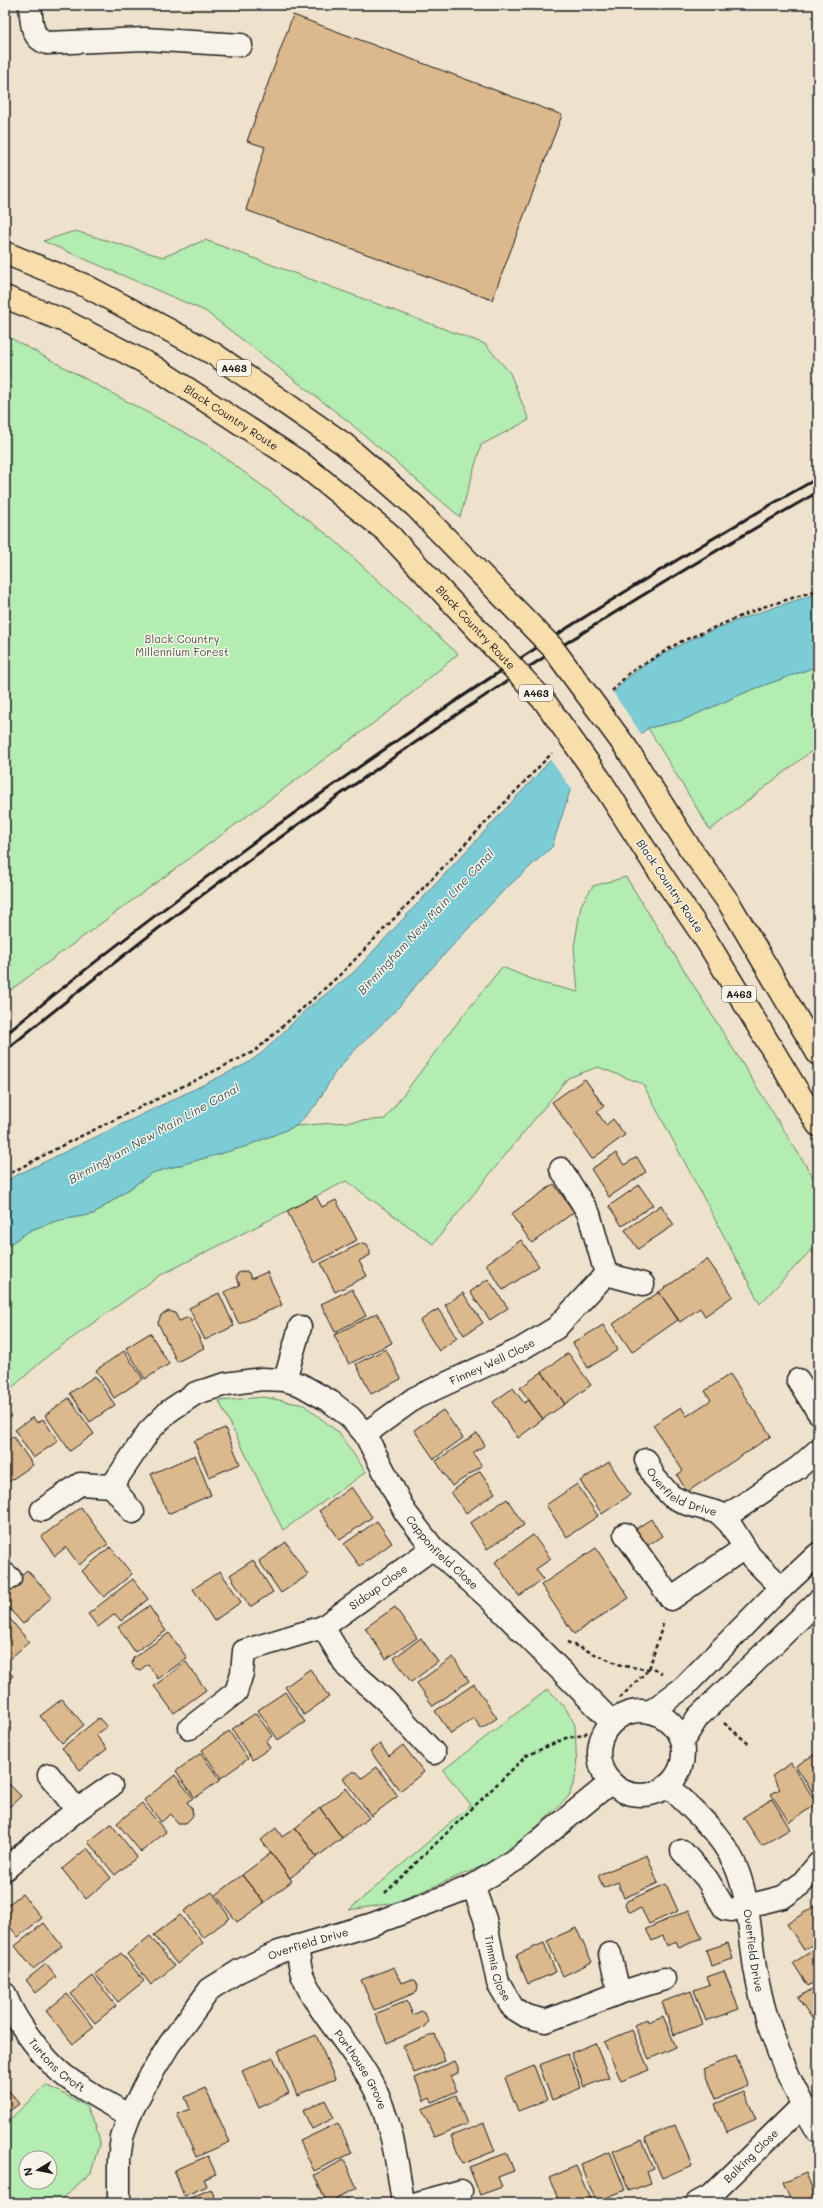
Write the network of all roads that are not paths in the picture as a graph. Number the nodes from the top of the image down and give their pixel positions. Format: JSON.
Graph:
{"nodes":[{"id":1,"x":30,"y":5,"type":"edge"},
{"id":2,"x":241,"y":45,"type":"dead end"},
{"id":3,"x":5,"y":253,"type":"edge"},
{"id":4,"x":5,"y":297,"type":"edge"},
{"id":5,"x":818,"y":1054,"type":"edge"},
{"id":6,"x":818,"y":1125,"type":"edge"},
{"id":7,"x":561,"y":1169,"type":"dead end"},
{"id":8,"x":606,"y":1274,"type":"junction"},
{"id":9,"x":643,"y":1284,"type":"dead end"},
{"id":10,"x":300,"y":1326,"type":"dead end"},
{"id":11,"x":285,"y":1380,"type":"junction"},
{"id":12,"x":798,"y":1380,"type":"dead end"},
{"id":13,"x":818,"y":1412,"type":"edge"},
{"id":14,"x":364,"y":1434,"type":"junction"},
{"id":15,"x":818,"y":1450,"type":"edge"},
{"id":16,"x":646,"y":1460,"type":"dead end"},
{"id":17,"x":112,"y":1486,"type":"junction"},
{"id":18,"x":42,"y":1510,"type":"dead end"},
{"id":19,"x":133,"y":1512,"type":"dead end"},
{"id":20,"x":724,"y":1518,"type":"junction"},
{"id":21,"x":624,"y":1534,"type":"dead end"},
{"id":22,"x":433,"y":1548,"type":"junction"},
{"id":23,"x":744,"y":1548,"type":"junction"},
{"id":24,"x":818,"y":1554,"type":"edge"},
{"id":25,"x":782,"y":1588,"type":"junction"},
{"id":26,"x":818,"y":1601,"type":"edge"},
{"id":27,"x":323,"y":1627,"type":"junction"},
{"id":28,"x":650,"y":1712,"type":"junction"},
{"id":29,"x":608,"y":1718,"type":"junction"},
{"id":30,"x":190,"y":1728,"type":"dead end"},
{"id":31,"x":682,"y":1742,"type":"junction"},
{"id":32,"x":434,"y":1753,"type":"dead end"},
{"id":33,"x":49,"y":1775,"type":"dead end"},
{"id":34,"x":611,"y":1782,"type":"junction"},
{"id":35,"x":668,"y":1785,"type":"junction"},
{"id":36,"x":111,"y":1786,"type":"dead end"},
{"id":37,"x":77,"y":1810,"type":"junction"},
{"id":38,"x":682,"y":1851,"type":"dead end"},
{"id":39,"x":818,"y":1864,"type":"edge"},
{"id":40,"x":5,"y":1870,"type":"edge"},
{"id":41,"x":473,"y":1886,"type":"junction"},
{"id":42,"x":747,"y":1905,"type":"junction"},
{"id":43,"x":297,"y":1946,"type":"junction"},
{"id":44,"x":610,"y":1954,"type":"dead end"},
{"id":45,"x":664,"y":1979,"type":"dead end"},
{"id":46,"x":619,"y":1993,"type":"junction"},
{"id":47,"x":6,"y":1999,"type":"edge"},
{"id":48,"x":802,"y":2106,"type":"junction"},
{"id":49,"x":129,"y":2116,"type":"junction"},
{"id":50,"x":818,"y":2132,"type":"edge"},
{"id":51,"x":462,"y":2191,"type":"dead end"},
{"id":52,"x":119,"y":2203,"type":"edge"},
{"id":53,"x":403,"y":2203,"type":"edge"},
{"id":54,"x":417,"y":2203,"type":"edge"},
{"id":55,"x":697,"y":2203,"type":"edge"}],
"edges":[{"from":1,"to":2,"type":"street"},
{"from":3,"to":5,"type":"highway","number":"A463","bridge":true},
{"from":4,"to":6,"type":"highway","name":"Black Country Route","number":"A463","bridge":true},
{"from":7,"to":8,"type":"street"},
{"from":8,"to":9,"type":"street"},
{"from":8,"to":14,"type":"street","name":"Finney Well Close"},
{"from":10,"to":11,"type":"street"},
{"from":11,"to":14,"type":"street","name":"Capponfield Close"},
{"from":11,"to":17,"type":"street","name":"Capponfield Close"},
{"from":12,"to":13,"type":"street"},
{"from":14,"to":22,"type":"street","name":"Capponfield Close"},
{"from":15,"to":20,"type":"street","name":"Overfield Drive"},
{"from":16,"to":20,"type":"street","name":"Overfield Drive"},
{"from":17,"to":18,"type":"street"},
{"from":17,"to":19,"type":"street"},
{"from":20,"to":23,"type":"street","name":"Overfield Drive"},
{"from":21,"to":23,"type":"street"},
{"from":22,"to":27,"type":"street","name":"Sidcup Close"},
{"from":22,"to":29,"type":"street","name":"Capponfield Close"},
{"from":23,"to":25,"type":"street","name":"Overfield Drive"},
{"from":24,"to":25,"type":"street"},
{"from":25,"to":28,"type":"street"},
{"from":26,"to":31,"type":"street"},
{"from":27,"to":30,"type":"street","name":"Sidcup Close"},
{"from":27,"to":32,"type":"street"},
{"from":28,"to":29,"type":"street"},
{"from":28,"to":31,"type":"street"},
{"from":29,"to":34,"type":"street"},
{"from":31,"to":35,"type":"street"},
{"from":33,"to":37,"type":"street"},
{"from":34,"to":35,"type":"street"},
{"from":34,"to":41,"type":"street","name":"Overfield Drive"},
{"from":35,"to":42,"type":"street","name":"Overfield Drive"},
{"from":36,"to":37,"type":"street"},
{"from":37,"to":40,"type":"street"},
{"from":38,"to":42,"type":"street"},
{"from":39,"to":42,"type":"street"},
{"from":41,"to":43,"type":"street","name":"Overfield Drive"},
{"from":41,"to":46,"type":"street","name":"Timmis Close"},
{"from":42,"to":48,"type":"street","name":"Overfield Drive"},
{"from":43,"to":49,"type":"street","name":"Overfield Drive"},
{"from":43,"to":53,"type":"street","name":"Porthouse Grove"},
{"from":44,"to":46,"type":"street"},
{"from":45,"to":46,"type":"street","name":"Timmis Close"},
{"from":47,"to":49,"type":"street","name":"Turtons Croft"},
{"from":48,"to":50,"type":"street","name":"Overfield Drive"},
{"from":48,"to":55,"type":"street","name":"Balking Close"},
{"from":49,"to":52,"type":"street","name":"Overfield Drive"},
{"from":51,"to":54,"type":"street"}]}
